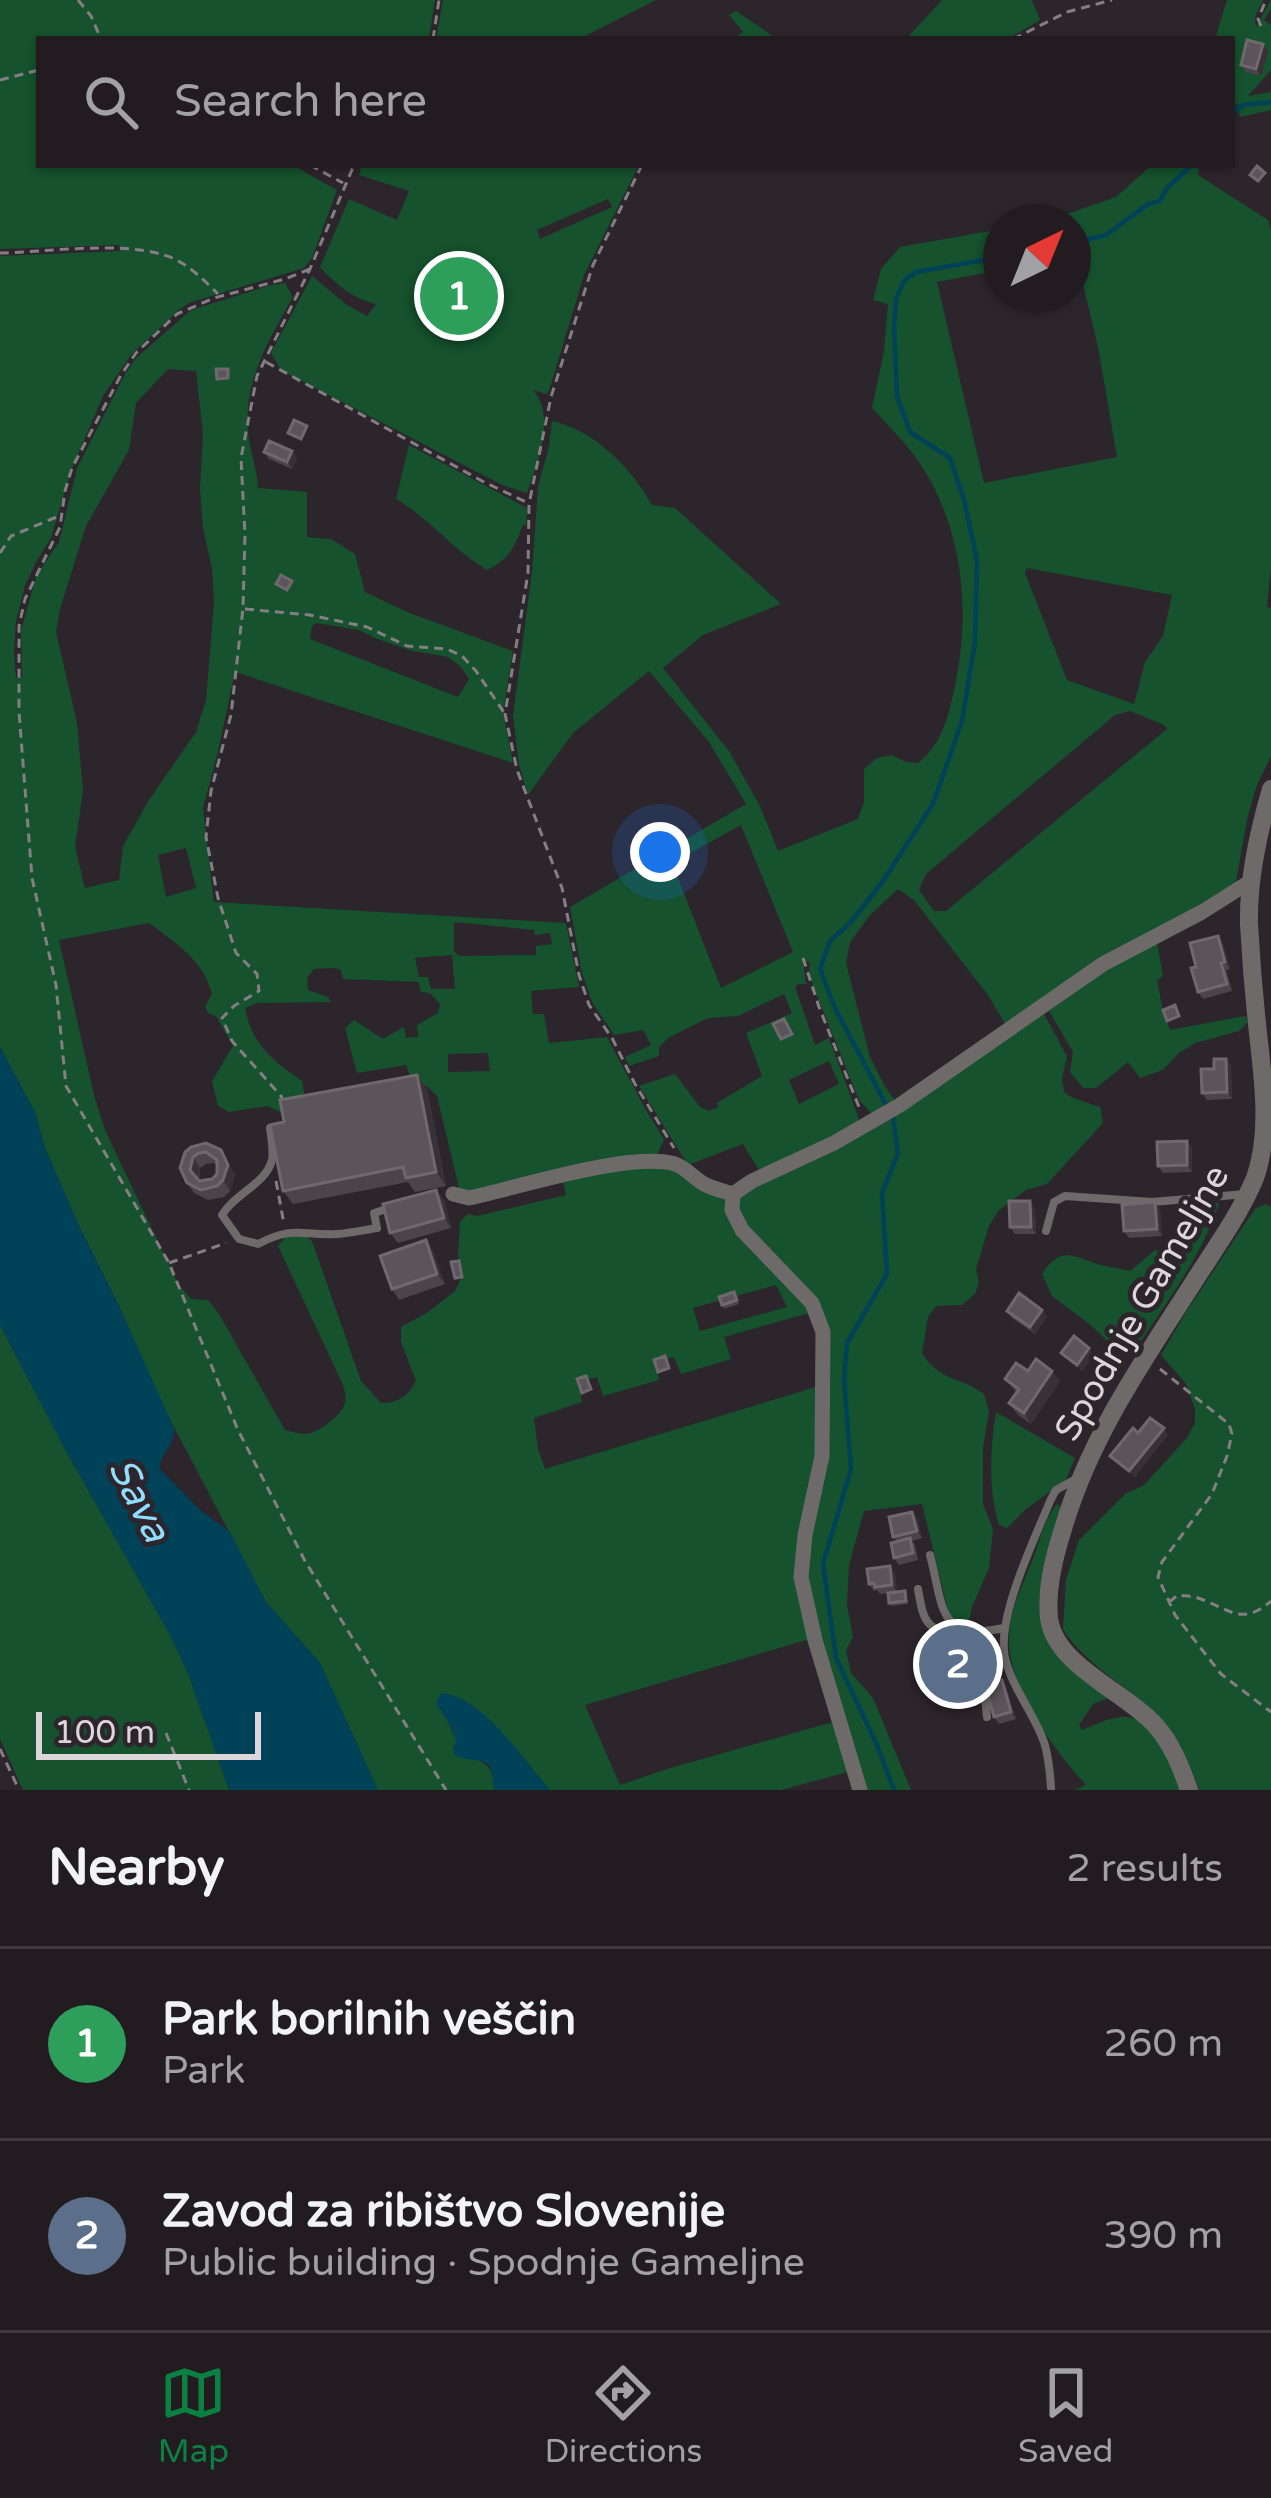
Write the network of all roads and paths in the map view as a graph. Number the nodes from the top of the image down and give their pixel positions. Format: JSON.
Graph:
{"nodes":[{"id":1,"x":78,"y":0,"type":"edge"},
{"id":2,"x":439,"y":0,"type":"edge"},
{"id":3,"x":1112,"y":0,"type":"edge"},
{"id":4,"x":1266,"y":0,"type":"edge"},
{"id":5,"x":1261,"y":26,"type":"dead end"},
{"id":6,"x":100,"y":36,"type":"edge"},
{"id":7,"x":433,"y":36,"type":"edge"},
{"id":8,"x":1019,"y":36,"type":"edge"},
{"id":9,"x":36,"y":71,"type":"edge"},
{"id":10,"x":0,"y":80,"type":"edge"},
{"id":11,"x":316,"y":168,"type":"edge"},
{"id":12,"x":353,"y":168,"type":"edge"},
{"id":13,"x":641,"y":168,"type":"edge"},
{"id":14,"x":345,"y":184,"type":"junction"},
{"id":15,"x":0,"y":253,"type":"edge"},
{"id":16,"x":310,"y":268,"type":"junction"},
{"id":17,"x":221,"y":296,"type":"junction"},
{"id":18,"x":264,"y":361,"type":"junction"},
{"id":19,"x":530,"y":504,"type":"junction"},
{"id":20,"x":61,"y":515,"type":"junction"},
{"id":21,"x":1,"y":550,"type":"edge"},
{"id":22,"x":243,"y":608,"type":"junction"},
{"id":23,"x":505,"y":714,"type":"junction"},
{"id":24,"x":1271,"y":789,"type":"edge"},
{"id":25,"x":1251,"y":881,"type":"junction"},
{"id":26,"x":803,"y":958,"type":"dead end"},
{"id":27,"x":873,"y":1121,"type":"junction"},
{"id":28,"x":271,"y":1128,"type":"joint"},
{"id":29,"x":272,"y":1160,"type":"junction"},
{"id":30,"x":682,"y":1166,"type":"junction"},
{"id":31,"x":1247,"y":1193,"type":"junction"},
{"id":32,"x":733,"y":1194,"type":"junction"},
{"id":33,"x":446,"y":1195,"type":"dead end"},
{"id":34,"x":408,"y":1202,"type":"edge"},
{"id":35,"x":1046,"y":1231,"type":"dead end"},
{"id":36,"x":285,"y":1232,"type":"junction"},
{"id":37,"x":239,"y":1239,"type":"junction"},
{"id":38,"x":169,"y":1264,"type":"junction"},
{"id":39,"x":1145,"y":1357,"type":"junction"},
{"id":40,"x":1080,"y":1478,"type":"junction"},
{"id":41,"x":930,"y":1555,"type":"dead end"},
{"id":42,"x":918,"y":1589,"type":"dead end"},
{"id":43,"x":1271,"y":1601,"type":"edge"},
{"id":44,"x":1168,"y":1604,"type":"junction"},
{"id":45,"x":1004,"y":1628,"type":"junction"},
{"id":46,"x":964,"y":1632,"type":"junction"},
{"id":47,"x":1005,"y":1658,"type":"junction"},
{"id":48,"x":993,"y":1673,"type":"junction"},
{"id":49,"x":944,"y":1687,"type":"dead end"},
{"id":50,"x":1271,"y":1712,"type":"edge"},
{"id":51,"x":987,"y":1718,"type":"edge"},
{"id":52,"x":166,"y":1733,"type":"dead end"},
{"id":53,"x":0,"y":1748,"type":"edge"},
{"id":54,"x":1051,"y":1788,"type":"edge"},
{"id":55,"x":19,"y":1790,"type":"edge"},
{"id":56,"x":189,"y":1790,"type":"edge"},
{"id":57,"x":446,"y":1790,"type":"edge"},
{"id":58,"x":860,"y":1790,"type":"edge"},
{"id":59,"x":1189,"y":1790,"type":"edge"}],
"edges":[{"from":1,"to":6,"type":"path"},
{"from":2,"to":7,"type":"path"},
{"from":3,"to":8,"type":"path"},
{"from":4,"to":5,"type":"path"},
{"from":9,"to":10,"type":"path"},
{"from":11,"to":14,"type":"path"},
{"from":12,"to":14,"type":"path"},
{"from":13,"to":19,"type":"path"},
{"from":14,"to":16,"type":"path"},
{"from":15,"to":17,"type":"path"},
{"from":16,"to":17,"type":"path"},
{"from":16,"to":18,"type":"path"},
{"from":17,"to":20,"type":"path"},
{"from":18,"to":19,"type":"path"},
{"from":18,"to":22,"type":"path"},
{"from":19,"to":23,"type":"path"},
{"from":20,"to":21,"type":"path"},
{"from":20,"to":38,"type":"path"},
{"from":22,"to":23,"type":"path"},
{"from":22,"to":28,"type":"path"},
{"from":23,"to":30,"type":"path"},
{"from":24,"to":25,"type":"street","name":"Spodnje Gameljne"},
{"from":25,"to":27,"type":"street"},
{"from":25,"to":31,"type":"street","name":"Spodnje Gameljne"},
{"from":26,"to":27,"type":"path"},
{"from":27,"to":32,"type":"street"},
{"from":28,"to":29,"type":"lane"},
{"from":29,"to":36,"type":"path"},
{"from":29,"to":37,"type":"lane"},
{"from":30,"to":32,"type":"street"},
{"from":30,"to":33,"type":"street"},
{"from":31,"to":35,"type":"lane"},
{"from":31,"to":39,"type":"street","name":"Spodnje Gameljne"},
{"from":32,"to":58,"type":"street"},
{"from":34,"to":36,"type":"lane"},
{"from":36,"to":37,"type":"lane"},
{"from":37,"to":38,"type":"path"},
{"from":38,"to":57,"type":"path"},
{"from":39,"to":40,"type":"street","name":"Spodnje Gameljne"},
{"from":39,"to":44,"type":"path"},
{"from":40,"to":45,"type":"lane"},
{"from":40,"to":59,"type":"street","name":"Spodnje Gameljne"},
{"from":41,"to":46,"type":"lane"},
{"from":42,"to":46,"type":"lane"},
{"from":43,"to":44,"type":"path"},
{"from":44,"to":50,"type":"path"},
{"from":45,"to":46,"type":"lane"},
{"from":45,"to":47,"type":"lane"},
{"from":47,"to":48,"type":"lane"},
{"from":47,"to":54,"type":"lane"},
{"from":48,"to":49,"type":"lane"},
{"from":48,"to":51,"type":"lane"},
{"from":52,"to":56,"type":"path"},
{"from":53,"to":55,"type":"path"}]}
